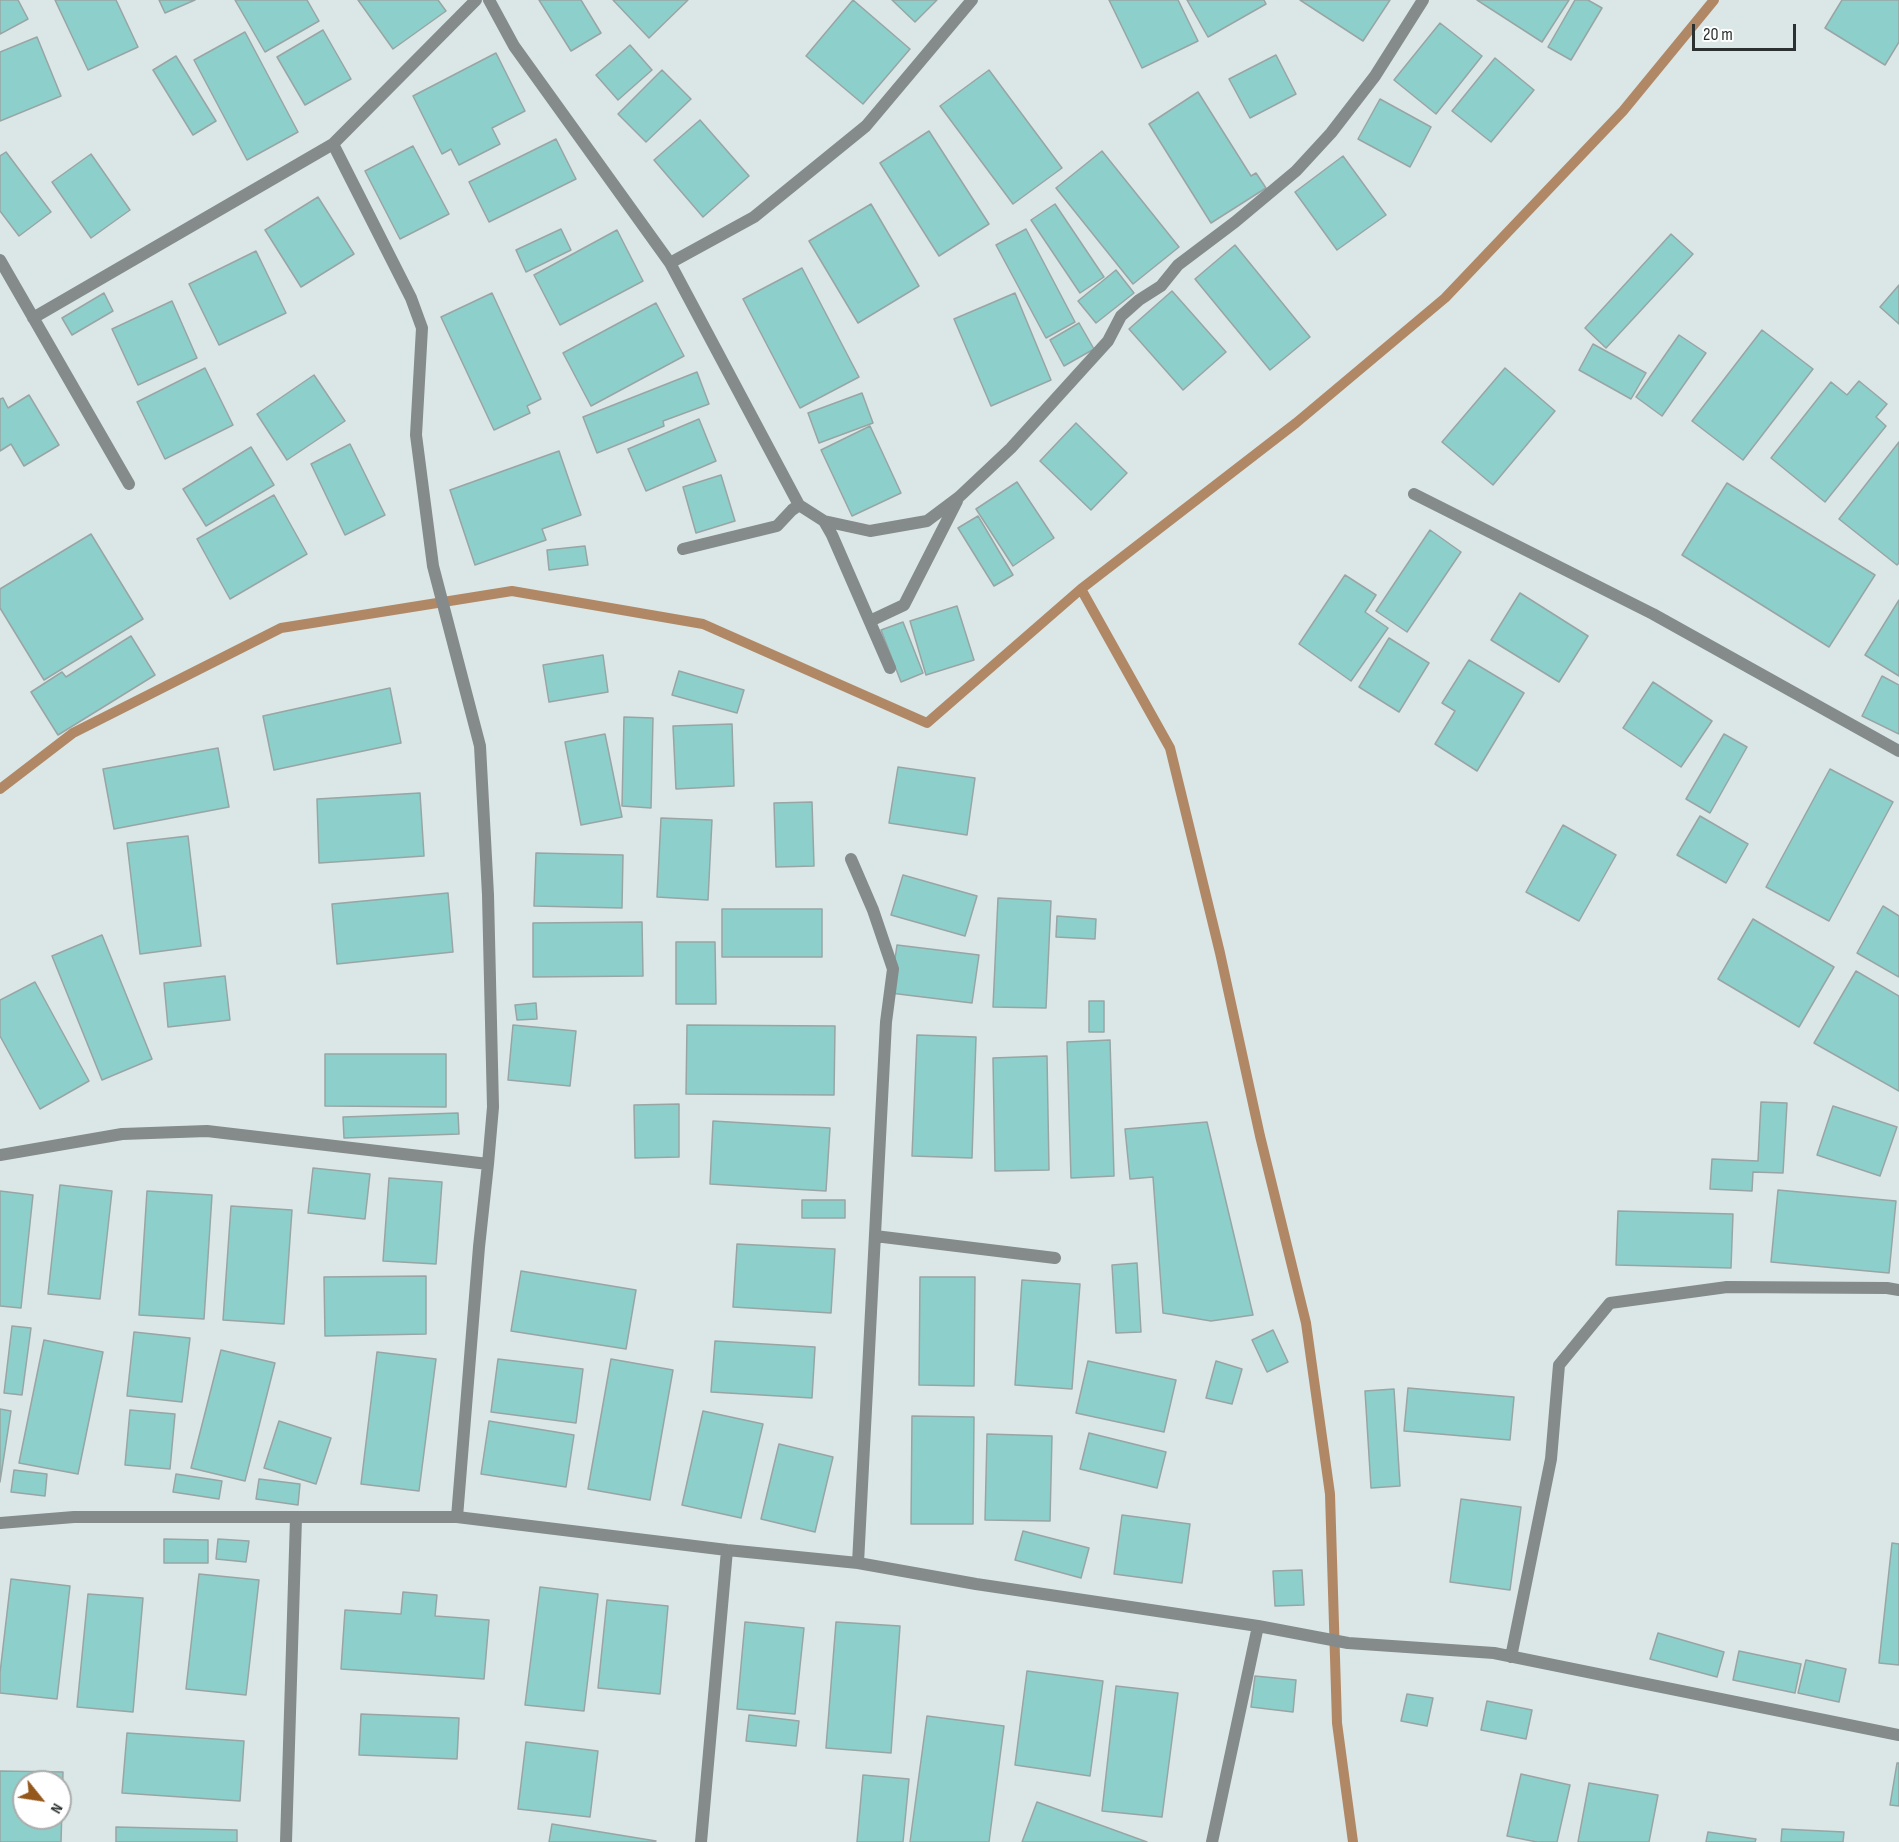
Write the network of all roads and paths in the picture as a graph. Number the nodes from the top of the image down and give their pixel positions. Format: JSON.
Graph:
{"nodes":[{"id":1,"x":476,"y":0,"type":"edge"},
{"id":2,"x":489,"y":0,"type":"edge"},
{"id":3,"x":972,"y":0,"type":"edge"},
{"id":4,"x":1423,"y":0,"type":"edge"},
{"id":5,"x":333,"y":144,"type":"junction"},
{"id":6,"x":0,"y":260,"type":"edge"},
{"id":7,"x":670,"y":263,"type":"junction"},
{"id":8,"x":33,"y":318,"type":"junction"},
{"id":9,"x":129,"y":484,"type":"dead end"},
{"id":10,"x":1414,"y":494,"type":"dead end"},
{"id":11,"x":959,"y":497,"type":"junction"},
{"id":12,"x":799,"y":505,"type":"junction"},
{"id":13,"x":824,"y":521,"type":"junction"},
{"id":14,"x":683,"y":549,"type":"dead end"},
{"id":15,"x":870,"y":621,"type":"junction"},
{"id":16,"x":890,"y":668,"type":"dead end"},
{"id":17,"x":1899,"y":751,"type":"edge"},
{"id":18,"x":851,"y":859,"type":"dead end"},
{"id":19,"x":0,"y":1155,"type":"edge"},
{"id":20,"x":488,"y":1164,"type":"junction"},
{"id":21,"x":874,"y":1236,"type":"junction"},
{"id":22,"x":1055,"y":1258,"type":"dead end"},
{"id":23,"x":1899,"y":1290,"type":"edge"},
{"id":24,"x":458,"y":1517,"type":"junction"},
{"id":25,"x":296,"y":1518,"type":"junction"},
{"id":26,"x":0,"y":1523,"type":"edge"},
{"id":27,"x":727,"y":1550,"type":"junction"},
{"id":28,"x":858,"y":1563,"type":"junction"},
{"id":29,"x":1258,"y":1626,"type":"junction"},
{"id":30,"x":1511,"y":1657,"type":"junction"},
{"id":31,"x":1899,"y":1735,"type":"edge"},
{"id":32,"x":286,"y":1842,"type":"edge"},
{"id":33,"x":701,"y":1842,"type":"edge"},
{"id":34,"x":1212,"y":1842,"type":"edge"}],
"edges":[{"from":1,"to":5,"type":"street"},
{"from":2,"to":7,"type":"street"},
{"from":3,"to":7,"type":"street"},
{"from":4,"to":11,"type":"street"},
{"from":5,"to":8,"type":"street"},
{"from":5,"to":20,"type":"street"},
{"from":6,"to":8,"type":"street"},
{"from":7,"to":12,"type":"street"},
{"from":8,"to":9,"type":"street"},
{"from":10,"to":17,"type":"street"},
{"from":11,"to":13,"type":"street"},
{"from":11,"to":15,"type":"street"},
{"from":12,"to":13,"type":"street"},
{"from":12,"to":14,"type":"street"},
{"from":13,"to":15,"type":"street"},
{"from":15,"to":16,"type":"street"},
{"from":18,"to":21,"type":"street"},
{"from":19,"to":20,"type":"street"},
{"from":20,"to":24,"type":"street"},
{"from":21,"to":22,"type":"street"},
{"from":21,"to":28,"type":"street"},
{"from":23,"to":30,"type":"street"},
{"from":24,"to":25,"type":"street"},
{"from":24,"to":27,"type":"street"},
{"from":25,"to":26,"type":"street"},
{"from":25,"to":32,"type":"street"},
{"from":27,"to":28,"type":"street"},
{"from":27,"to":33,"type":"street"},
{"from":28,"to":29,"type":"street"},
{"from":29,"to":30,"type":"street"},
{"from":29,"to":34,"type":"street"},
{"from":30,"to":31,"type":"street"}]}
